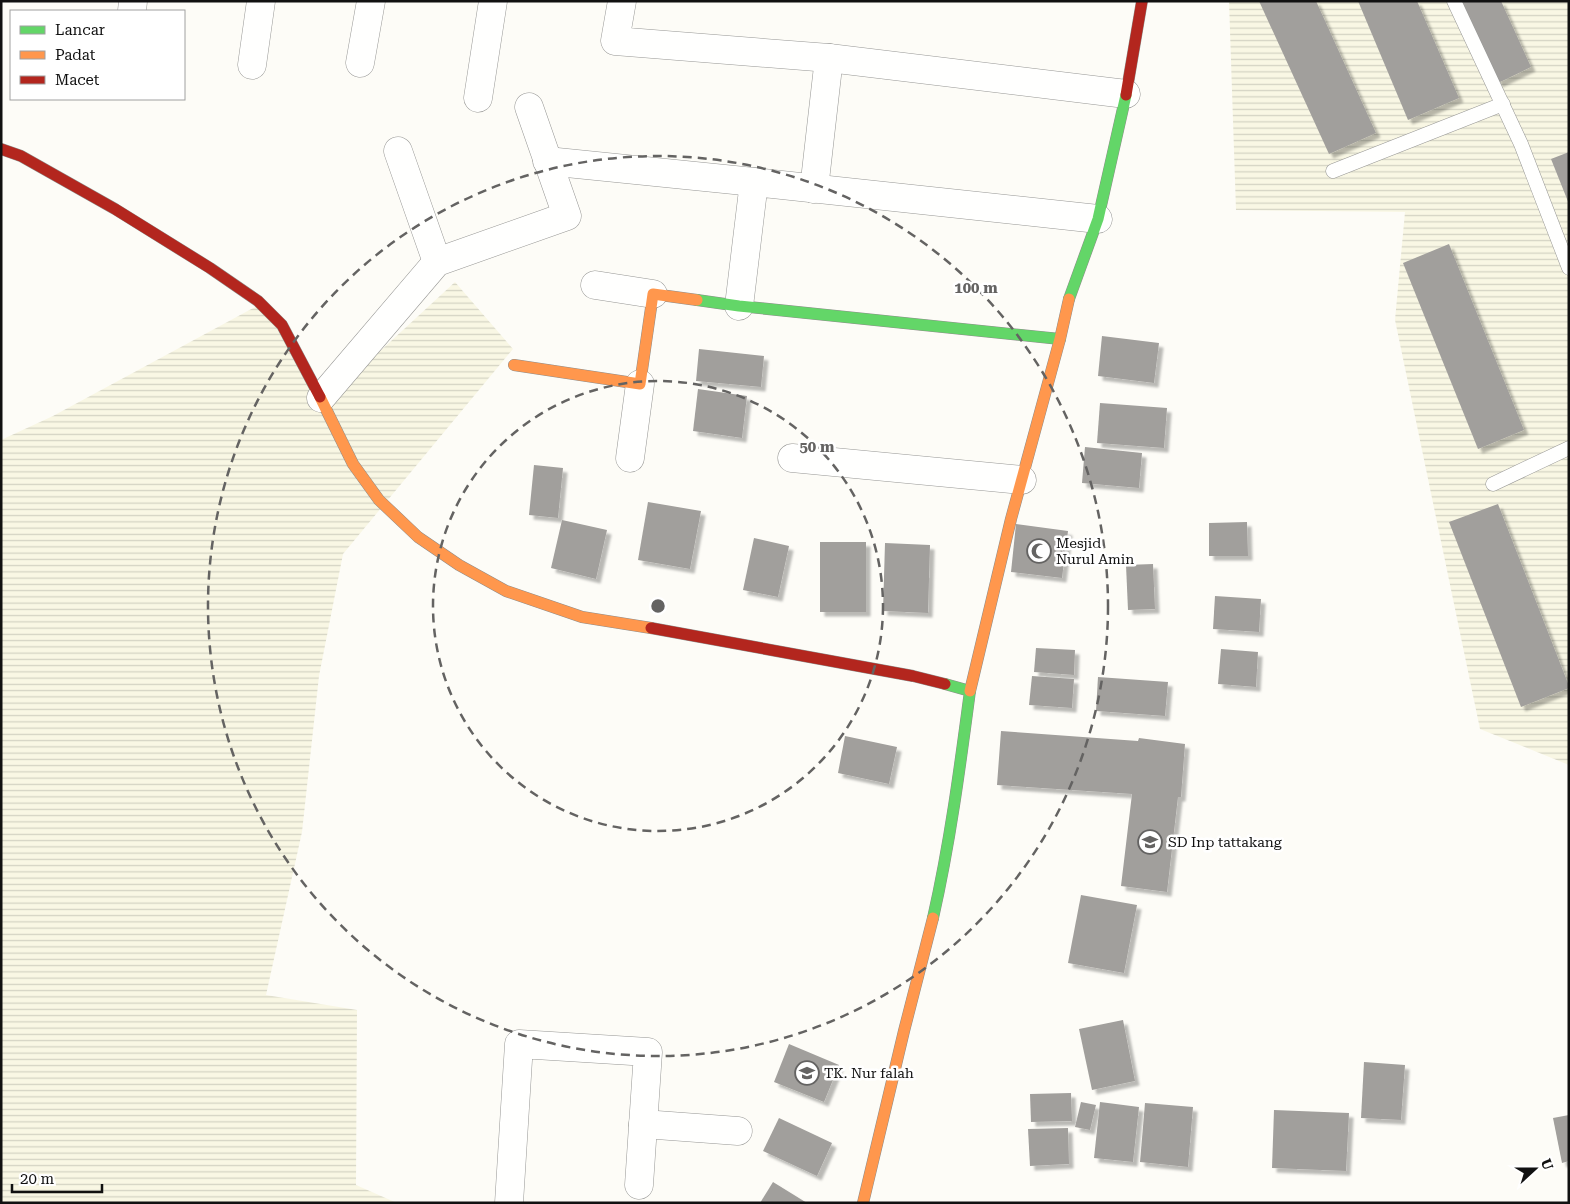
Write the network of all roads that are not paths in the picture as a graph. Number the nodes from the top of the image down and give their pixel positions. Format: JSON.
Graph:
{"nodes":[{"id":1,"x":261,"y":1,"type":"edge"},
{"id":2,"x":371,"y":1,"type":"edge"},
{"id":3,"x":493,"y":1,"type":"edge"},
{"id":4,"x":622,"y":1,"type":"edge"},
{"id":5,"x":1142,"y":1,"type":"edge"},
{"id":6,"x":1454,"y":1,"type":"edge"},
{"id":7,"x":829,"y":58,"type":"junction"},
{"id":8,"x":360,"y":63,"type":"dead end"},
{"id":9,"x":252,"y":65,"type":"dead end"},
{"id":10,"x":1126,"y":94,"type":"junction"},
{"id":11,"x":478,"y":98,"type":"dead end"},
{"id":12,"x":1503,"y":104,"type":"junction"},
{"id":13,"x":529,"y":107,"type":"dead end"},
{"id":14,"x":1,"y":149,"type":"edge"},
{"id":15,"x":398,"y":150,"type":"dead end"},
{"id":16,"x":547,"y":161,"type":"junction"},
{"id":17,"x":1333,"y":171,"type":"dead end"},
{"id":18,"x":754,"y":182,"type":"junction"},
{"id":19,"x":814,"y":189,"type":"junction"},
{"id":20,"x":1098,"y":219,"type":"junction"},
{"id":21,"x":437,"y":262,"type":"junction"},
{"id":22,"x":1569,"y":268,"type":"edge"},
{"id":23,"x":595,"y":285,"type":"dead end"},
{"id":24,"x":653,"y":294,"type":"junction"},
{"id":25,"x":739,"y":306,"type":"junction"},
{"id":26,"x":1060,"y":339,"type":"junction"},
{"id":27,"x":514,"y":365,"type":"dead end"},
{"id":28,"x":640,"y":384,"type":"junction"},
{"id":29,"x":321,"y":398,"type":"junction"},
{"id":30,"x":1569,"y":448,"type":"edge"},
{"id":31,"x":630,"y":458,"type":"dead end"},
{"id":32,"x":792,"y":458,"type":"dead end"},
{"id":33,"x":1022,"y":480,"type":"junction"},
{"id":34,"x":1493,"y":484,"type":"dead end"},
{"id":35,"x":970,"y":691,"type":"junction"},
{"id":36,"x":643,"y":1124,"type":"junction"},
{"id":37,"x":738,"y":1131,"type":"dead end"},
{"id":38,"x":639,"y":1185,"type":"dead end"},
{"id":39,"x":869,"y":1202,"type":"edge"},
{"id":40,"x":509,"y":1203,"type":"edge"}],
"edges":[{"from":1,"to":9,"type":"street"},
{"from":2,"to":8,"type":"street"},
{"from":3,"to":11,"type":"street"},
{"from":4,"to":7,"type":"street"},
{"from":5,"to":10,"type":"street"},
{"from":6,"to":12,"type":"lane"},
{"from":7,"to":10,"type":"street"},
{"from":7,"to":19,"type":"street"},
{"from":10,"to":20,"type":"street"},
{"from":12,"to":17,"type":"lane"},
{"from":12,"to":22,"type":"lane"},
{"from":13,"to":16,"type":"street"},
{"from":14,"to":29,"type":"street"},
{"from":15,"to":21,"type":"street"},
{"from":16,"to":18,"type":"street"},
{"from":16,"to":21,"type":"street"},
{"from":18,"to":19,"type":"street"},
{"from":18,"to":25,"type":"street"},
{"from":19,"to":20,"type":"street"},
{"from":20,"to":26,"type":"street"},
{"from":21,"to":29,"type":"street"},
{"from":23,"to":24,"type":"street"},
{"from":24,"to":25,"type":"street"},
{"from":24,"to":28,"type":"street"},
{"from":25,"to":26,"type":"street"},
{"from":26,"to":33,"type":"street"},
{"from":27,"to":28,"type":"street"},
{"from":28,"to":31,"type":"street"},
{"from":29,"to":35,"type":"street"},
{"from":30,"to":34,"type":"lane"},
{"from":32,"to":33,"type":"street"},
{"from":33,"to":35,"type":"street"},
{"from":35,"to":39,"type":"street"},
{"from":36,"to":37,"type":"street"},
{"from":36,"to":38,"type":"street"},
{"from":36,"to":40,"type":"street"}]}
